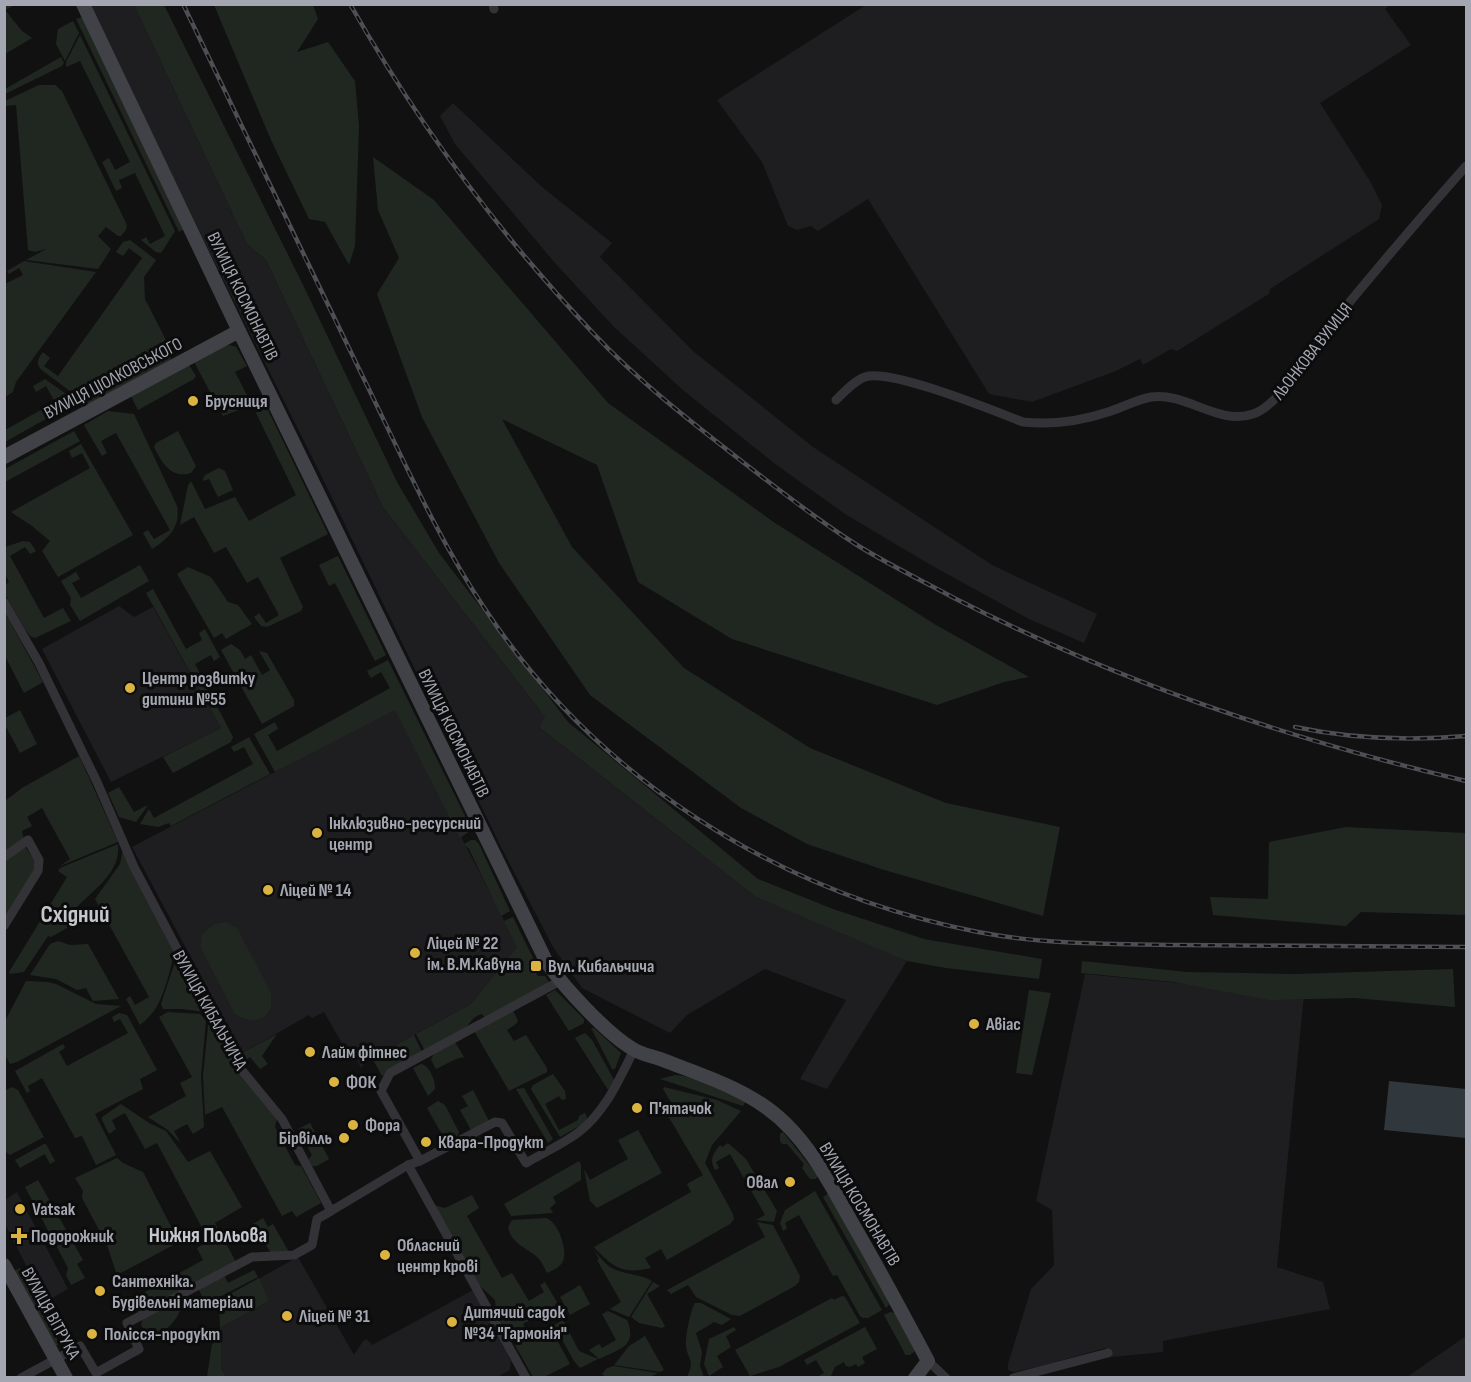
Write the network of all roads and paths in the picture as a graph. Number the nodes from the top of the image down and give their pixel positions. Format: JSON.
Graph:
{"nodes":[{"id":1,"x":83,"y":4,"type":"edge"},
{"id":2,"x":1467,"y":166,"type":"edge"},
{"id":3,"x":239,"y":331,"type":"junction"},
{"id":4,"x":836,"y":400,"type":"dead end"},
{"id":5,"x":4,"y":457,"type":"edge"},
{"id":6,"x":4,"y":602,"type":"edge"},
{"id":7,"x":4,"y":857,"type":"edge"},
{"id":8,"x":4,"y":926,"type":"edge"},
{"id":9,"x":560,"y":981,"type":"junction"},
{"id":10,"x":634,"y":1050,"type":"junction"},
{"id":11,"x":420,"y":1161,"type":"junction"},
{"id":12,"x":408,"y":1165,"type":"junction"},
{"id":13,"x":331,"y":1211,"type":"junction"},
{"id":14,"x":4,"y":1265,"type":"edge"},
{"id":15,"x":4,"y":1276,"type":"edge"},
{"id":16,"x":1108,"y":1353,"type":"dead end"},
{"id":17,"x":53,"y":1360,"type":"junction"},
{"id":18,"x":928,"y":1361,"type":"junction"},
{"id":19,"x":21,"y":1377,"type":"edge"},
{"id":20,"x":59,"y":1377,"type":"edge"},
{"id":21,"x":66,"y":1377,"type":"edge"},
{"id":22,"x":526,"y":1377,"type":"edge"},
{"id":23,"x":915,"y":1377,"type":"edge"},
{"id":24,"x":946,"y":1377,"type":"edge"},
{"id":25,"x":1013,"y":1377,"type":"edge"}],
"edges":[{"from":1,"to":3,"type":"street","name":"ВУЛИЦЯ КОСМОНАВТІВ"},
{"from":2,"to":4,"type":"street","name":"ЛЬОНКОВА ВУЛИЦЯ"},
{"from":3,"to":5,"type":"street","name":"ВУЛИЦЯ ЦІОЛКОВСЬКОГО"},
{"from":3,"to":9,"type":"street","name":"ВУЛИЦЯ КОСМОНАВТІВ"},
{"from":6,"to":13,"type":"street","name":"ВУЛИЦЯ КИБАЛЬЧИЧА"},
{"from":7,"to":8,"type":"street"},
{"from":9,"to":10,"type":"street","name":"ВУЛИЦЯ КОСМОНАВТІВ"},
{"from":9,"to":11,"type":"street"},
{"from":10,"to":11,"type":"street"},
{"from":10,"to":18,"type":"street","name":"ВУЛИЦЯ КОСМОНАВТІВ"},
{"from":11,"to":12,"type":"street"},
{"from":12,"to":13,"type":"street"},
{"from":12,"to":22,"type":"street"},
{"from":13,"to":17,"type":"street"},
{"from":14,"to":17,"type":"street","name":"ВУЛИЦЯ ВІТРУКА"},
{"from":15,"to":17,"type":"street","name":"ВУЛИЦЯ ВІТРУКА"},
{"from":16,"to":25,"type":"street"},
{"from":17,"to":19,"type":"street"},
{"from":17,"to":20,"type":"street","name":"ВУЛИЦЯ ВІТРУКА"},
{"from":17,"to":21,"type":"street","name":"ВУЛИЦЯ ВІТРУКА"},
{"from":18,"to":23,"type":"street"},
{"from":18,"to":24,"type":"street"}]}
